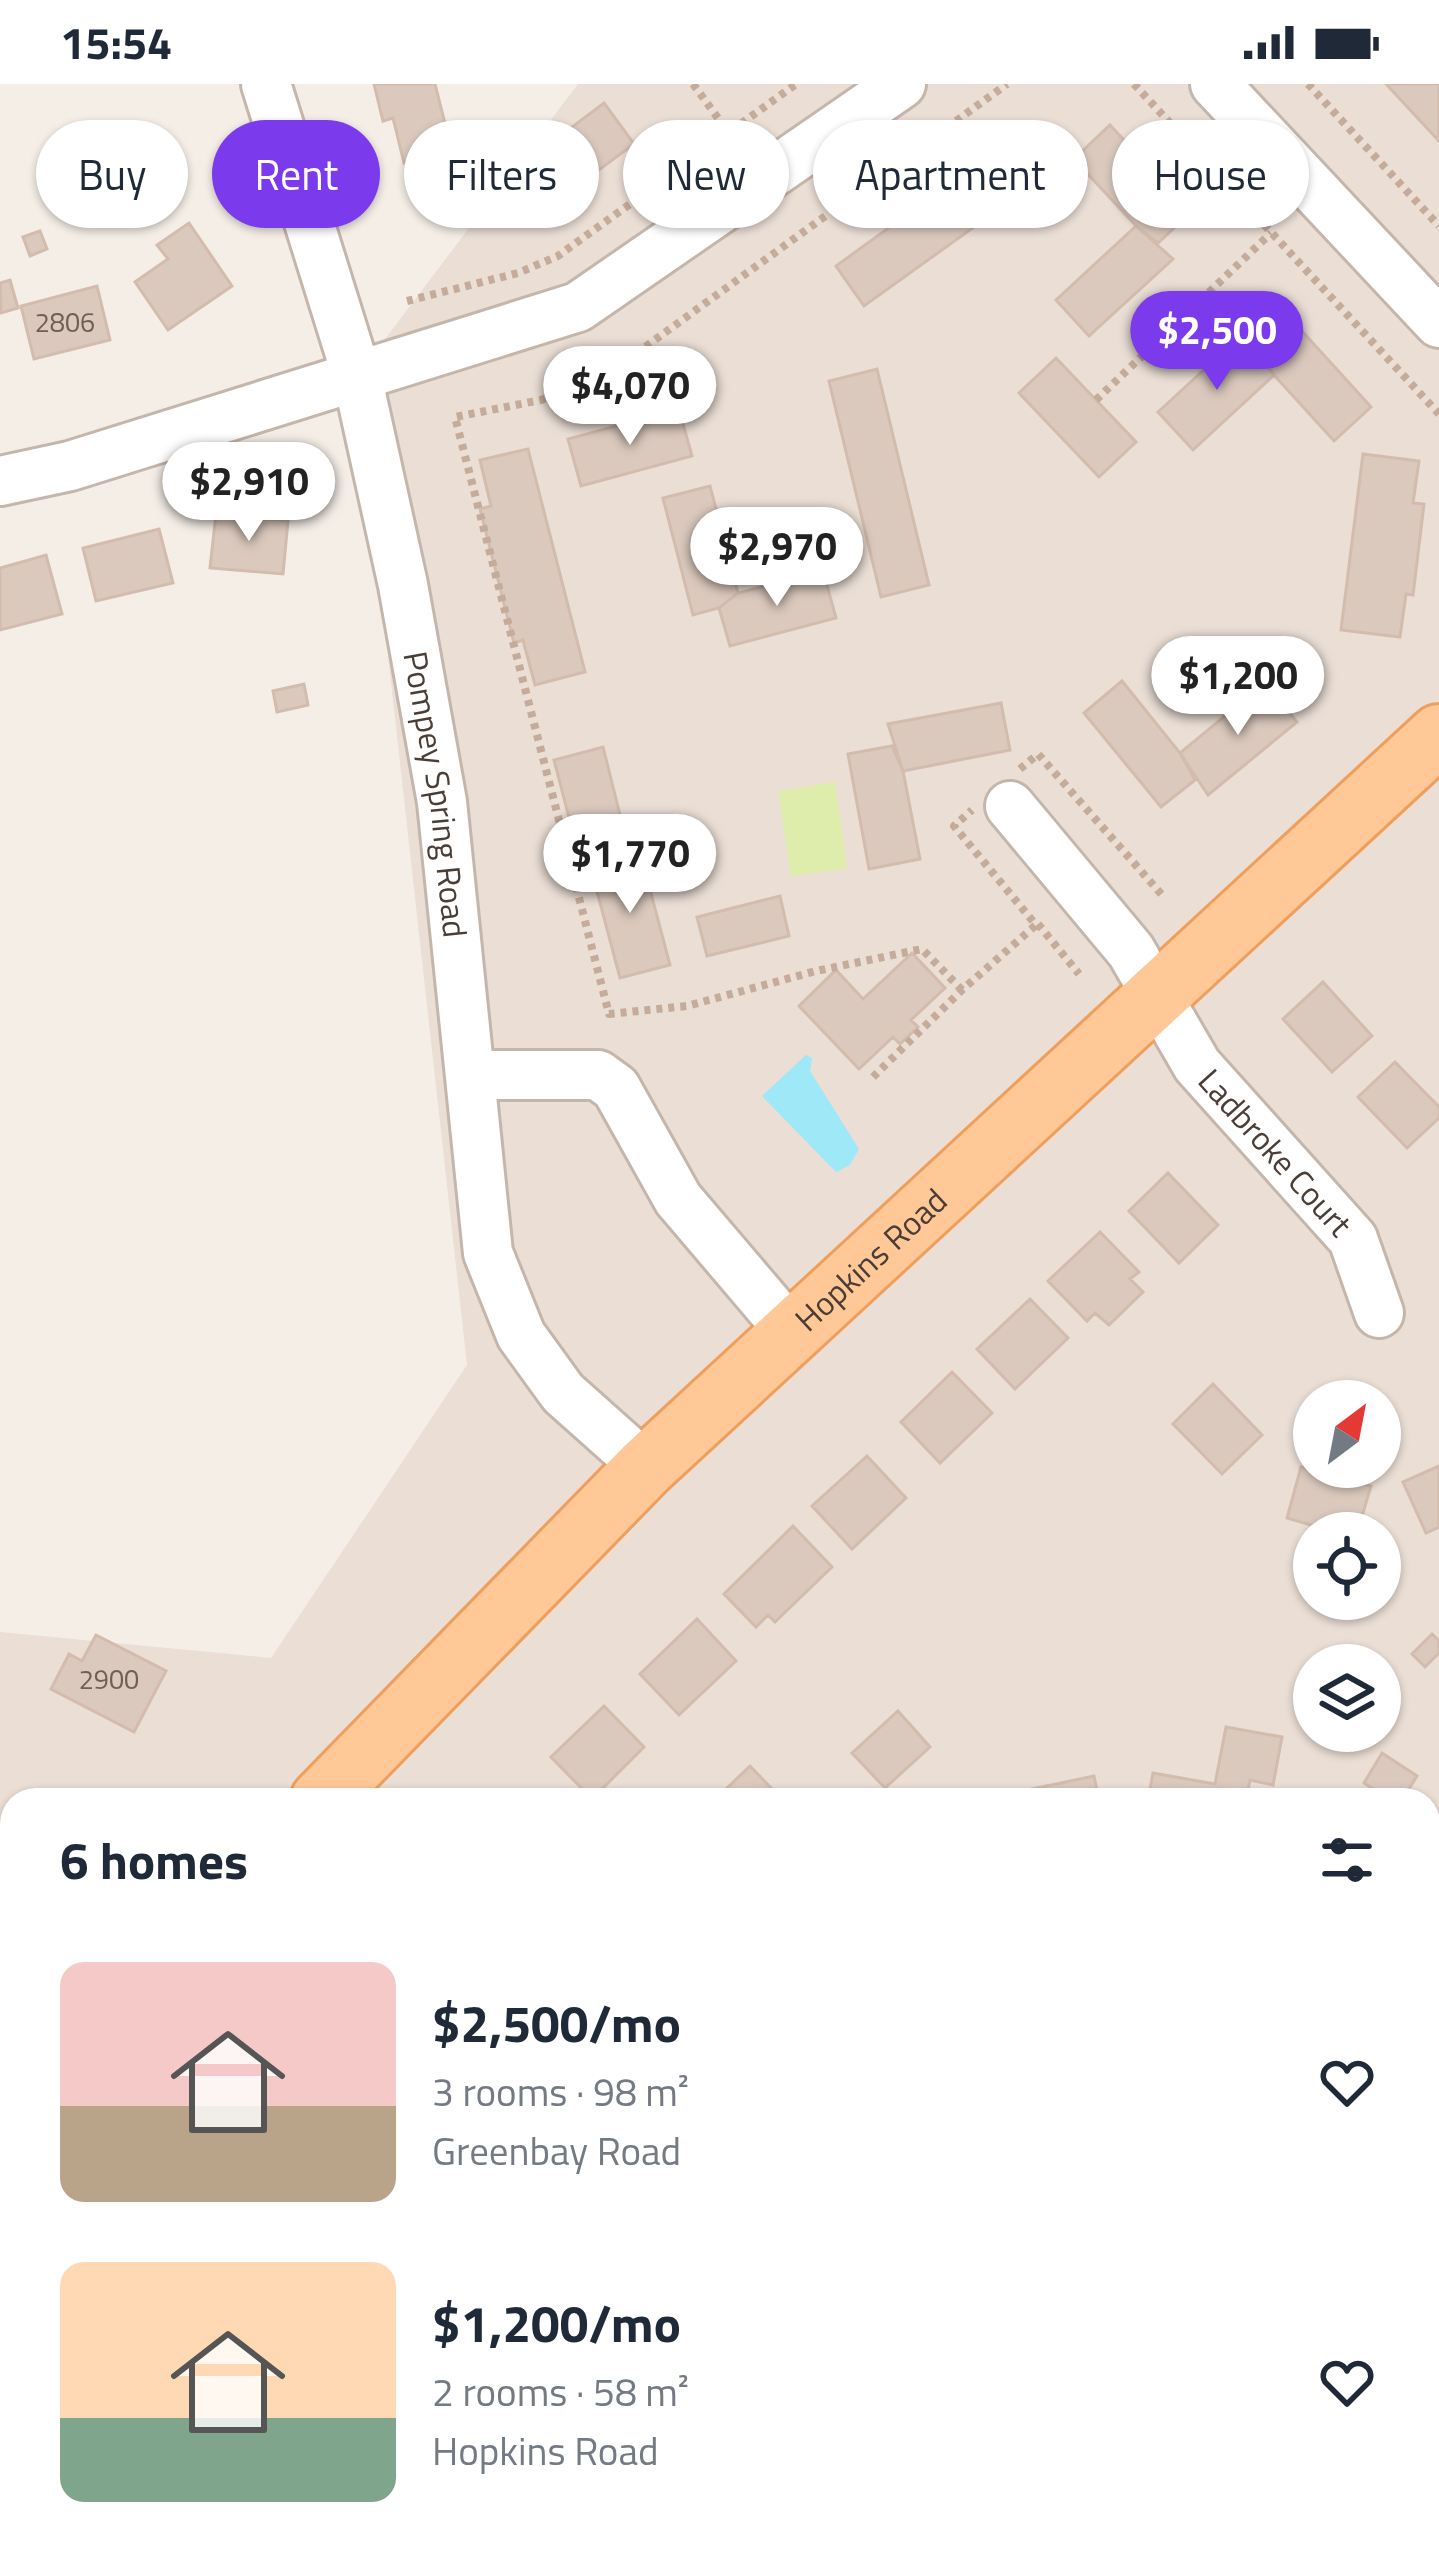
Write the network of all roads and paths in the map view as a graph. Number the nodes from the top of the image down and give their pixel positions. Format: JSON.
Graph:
{"nodes":[{"id":1,"x":266,"y":84,"type":"edge"},
{"id":2,"x":693,"y":84,"type":"edge"},
{"id":3,"x":796,"y":84,"type":"edge"},
{"id":4,"x":901,"y":84,"type":"edge"},
{"id":5,"x":1007,"y":84,"type":"edge"},
{"id":6,"x":1134,"y":84,"type":"edge"},
{"id":7,"x":1215,"y":84,"type":"edge"},
{"id":8,"x":1308,"y":84,"type":"edge"},
{"id":9,"x":719,"y":120,"type":"edge"},
{"id":10,"x":747,"y":120,"type":"edge"},
{"id":11,"x":623,"y":209,"type":"edge"},
{"id":12,"x":1439,"y":226,"type":"edge"},
{"id":13,"x":1271,"y":233,"type":"junction"},
{"id":14,"x":406,"y":301,"type":"dead end"},
{"id":15,"x":1439,"y":323,"type":"edge"},
{"id":16,"x":357,"y":376,"type":"junction"},
{"id":17,"x":1096,"y":400,"type":"dead end"},
{"id":18,"x":1439,"y":414,"type":"edge"},
{"id":19,"x":0,"y":482,"type":"edge"},
{"id":20,"x":1439,"y":735,"type":"edge"},
{"id":21,"x":1001,"y":795,"type":"junction"},
{"id":22,"x":1162,"y":896,"type":"dead end"},
{"id":23,"x":1036,"y":925,"type":"junction"},
{"id":24,"x":1079,"y":974,"type":"dead end"},
{"id":25,"x":962,"y":990,"type":"junction"},
{"id":26,"x":1156,"y":996,"type":"junction"},
{"id":27,"x":472,"y":1075,"type":"junction"},
{"id":28,"x":873,"y":1077,"type":"dead end"},
{"id":29,"x":1379,"y":1313,"type":"dead end"},
{"id":30,"x":792,"y":1333,"type":"junction"},
{"id":31,"x":646,"y":1468,"type":"junction"},
{"id":32,"x":333,"y":1788,"type":"edge"}],
"edges":[{"from":1,"to":16,"type":"street","name":"Pompey Spring Road"},
{"from":2,"to":9,"type":"path"},
{"from":3,"to":10,"type":"path"},
{"from":4,"to":16,"type":"street"},
{"from":5,"to":25,"type":"path"},
{"from":6,"to":13,"type":"path"},
{"from":7,"to":15,"type":"street"},
{"from":8,"to":12,"type":"path"},
{"from":11,"to":14,"type":"path"},
{"from":13,"to":17,"type":"path"},
{"from":13,"to":18,"type":"path"},
{"from":16,"to":19,"type":"street"},
{"from":16,"to":27,"type":"street","name":"Pompey Spring Road"},
{"from":20,"to":26,"type":"main road","name":"Hopkins Road"},
{"from":21,"to":22,"type":"path"},
{"from":21,"to":23,"type":"path"},
{"from":21,"to":26,"type":"street","name":"Ladbroke Court"},
{"from":23,"to":24,"type":"path"},
{"from":23,"to":25,"type":"path"},
{"from":25,"to":28,"type":"path"},
{"from":26,"to":29,"type":"street","name":"Ladbroke Court"},
{"from":26,"to":30,"type":"main road","name":"Hopkins Road"},
{"from":27,"to":30,"type":"street"},
{"from":27,"to":31,"type":"street","name":"Pompey Spring Road"},
{"from":30,"to":31,"type":"main road","name":"Hopkins Road"},
{"from":31,"to":32,"type":"main road","name":"Hopkins Road"}]}
